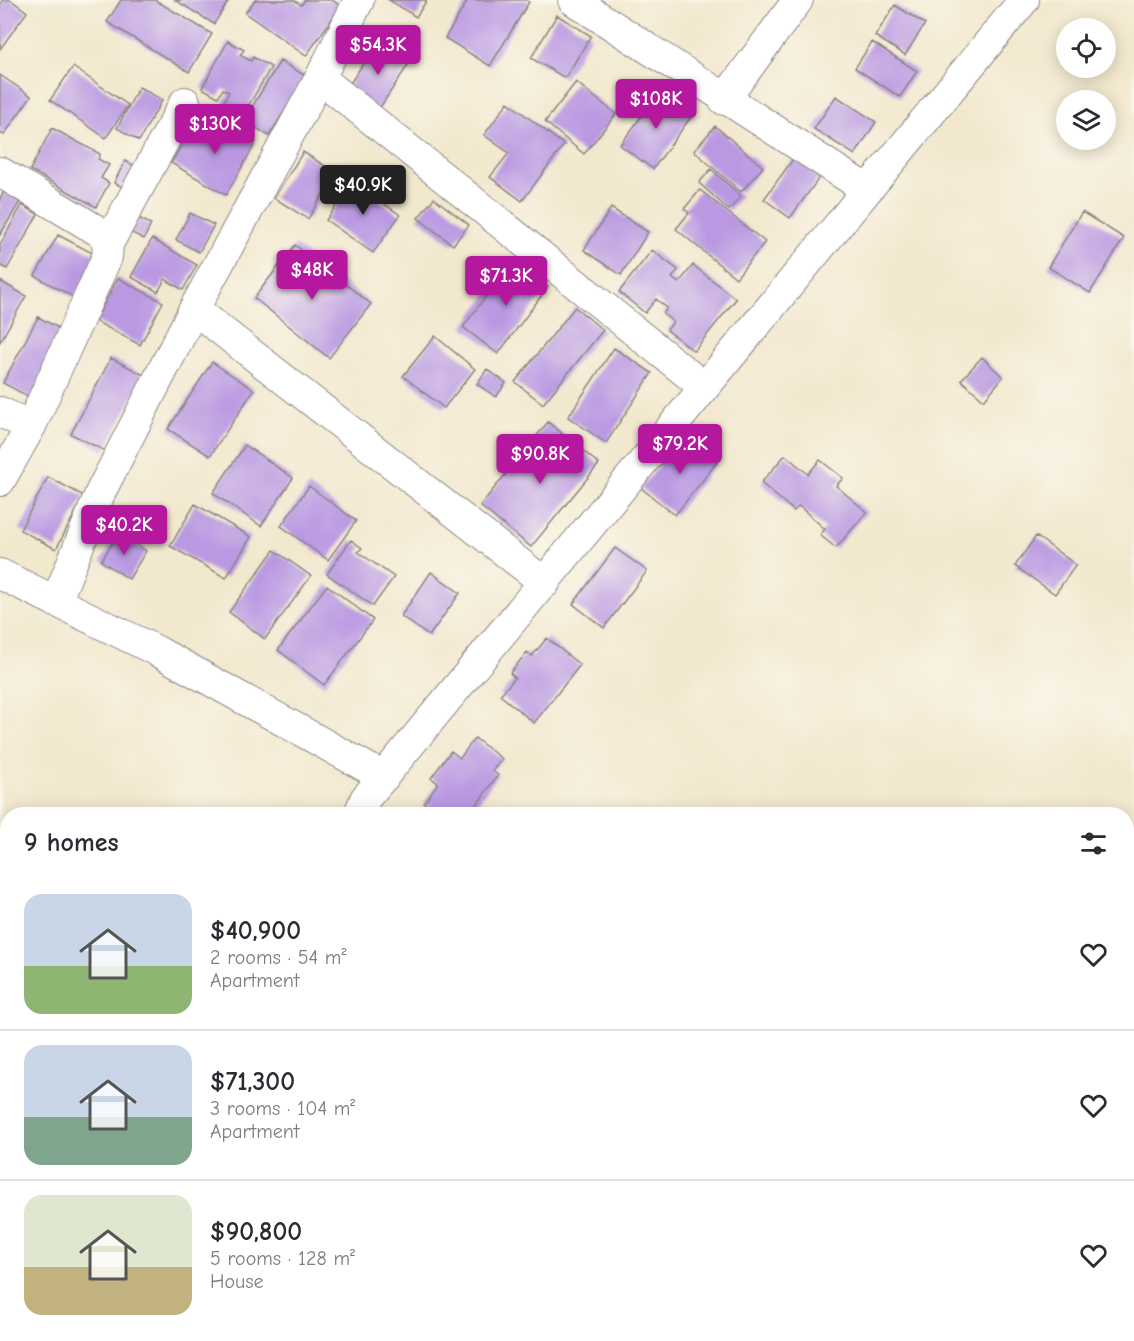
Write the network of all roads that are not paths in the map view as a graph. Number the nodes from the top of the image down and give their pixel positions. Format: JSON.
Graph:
{"nodes":[{"id":1,"x":359,"y":0,"type":"edge"},
{"id":2,"x":573,"y":0,"type":"edge"},
{"id":3,"x":798,"y":0,"type":"edge"},
{"id":4,"x":1024,"y":0,"type":"edge"},
{"id":5,"x":320,"y":78,"type":"junction"},
{"id":6,"x":724,"y":100,"type":"junction"},
{"id":7,"x":184,"y":102,"type":"dead end"},
{"id":8,"x":0,"y":171,"type":"edge"},
{"id":9,"x":866,"y":189,"type":"junction"},
{"id":10,"x":108,"y":244,"type":"junction"},
{"id":11,"x":194,"y":309,"type":"junction"},
{"id":12,"x":704,"y":387,"type":"junction"},
{"id":13,"x":0,"y":412,"type":"edge"},
{"id":14,"x":31,"y":426,"type":"junction"},
{"id":15,"x":0,"y":482,"type":"edge"},
{"id":16,"x":0,"y":574,"type":"edge"},
{"id":17,"x":545,"y":583,"type":"junction"},
{"id":18,"x":57,"y":602,"type":"junction"},
{"id":19,"x":384,"y":777,"type":"junction"},
{"id":20,"x":362,"y":807,"type":"edge"}],
"edges":[{"from":1,"to":5,"type":"street"},
{"from":2,"to":6,"type":"street"},
{"from":3,"to":6,"type":"street"},
{"from":4,"to":9,"type":"street"},
{"from":5,"to":11,"type":"street"},
{"from":5,"to":12,"type":"street"},
{"from":6,"to":9,"type":"street"},
{"from":7,"to":10,"type":"street"},
{"from":8,"to":10,"type":"street"},
{"from":9,"to":12,"type":"street"},
{"from":10,"to":14,"type":"street"},
{"from":11,"to":17,"type":"street"},
{"from":11,"to":18,"type":"street"},
{"from":12,"to":17,"type":"street"},
{"from":13,"to":14,"type":"street"},
{"from":14,"to":15,"type":"street"},
{"from":16,"to":18,"type":"street"},
{"from":17,"to":19,"type":"street"},
{"from":18,"to":19,"type":"street"},
{"from":19,"to":20,"type":"street"}]}
